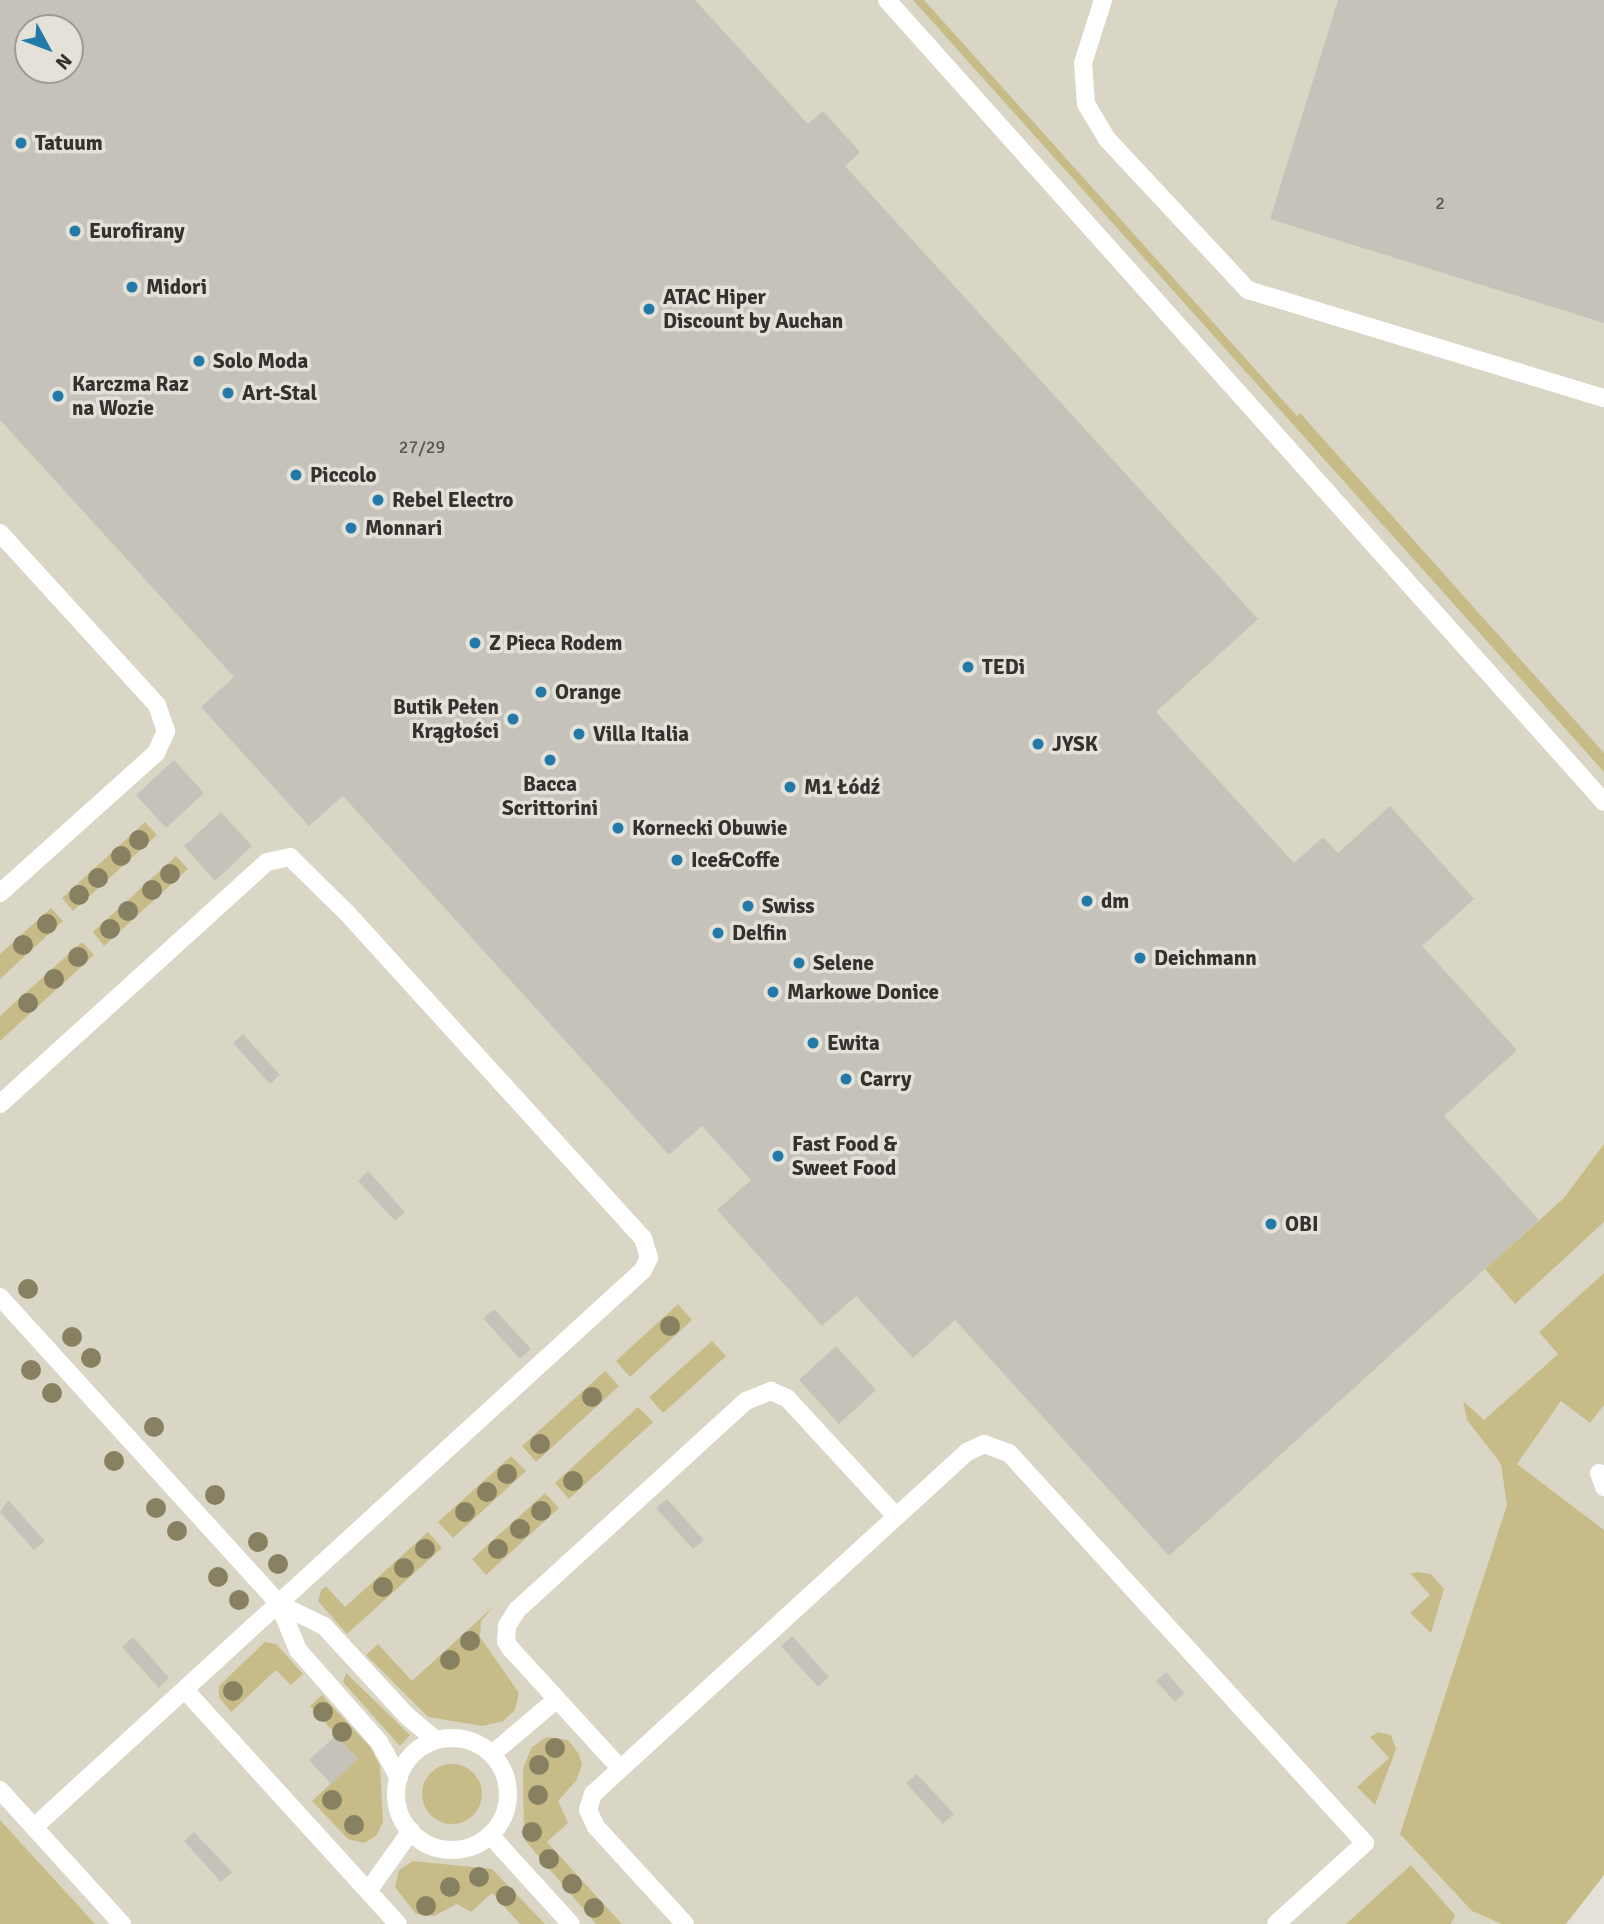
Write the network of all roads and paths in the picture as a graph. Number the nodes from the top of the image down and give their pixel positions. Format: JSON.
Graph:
{"nodes":[{"id":1,"x":887,"y":0,"type":"edge"},
{"id":2,"x":1103,"y":0,"type":"edge"},
{"id":3,"x":1604,"y":398,"type":"edge"},
{"id":4,"x":0,"y":533,"type":"edge"},
{"id":5,"x":1604,"y":802,"type":"edge"},
{"id":6,"x":0,"y":893,"type":"edge"},
{"id":7,"x":0,"y":1104,"type":"edge"},
{"id":8,"x":0,"y":1297,"type":"edge"},
{"id":9,"x":896,"y":1516,"type":"junction"},
{"id":10,"x":279,"y":1604,"type":"junction"},
{"id":11,"x":185,"y":1690,"type":"junction"},
{"id":12,"x":557,"y":1699,"type":"junction"},
{"id":13,"x":436,"y":1740,"type":"junction"},
{"id":14,"x":492,"y":1754,"type":"junction"},
{"id":15,"x":620,"y":1768,"type":"junction"},
{"id":16,"x":399,"y":1778,"type":"junction"},
{"id":17,"x":0,"y":1790,"type":"edge"},
{"id":18,"x":34,"y":1827,"type":"junction"},
{"id":19,"x":411,"y":1831,"type":"junction"},
{"id":20,"x":490,"y":1835,"type":"junction"},
{"id":21,"x":368,"y":1891,"type":"junction"},
{"id":22,"x":122,"y":1924,"type":"edge"},
{"id":23,"x":398,"y":1924,"type":"edge"},
{"id":24,"x":571,"y":1924,"type":"edge"},
{"id":25,"x":685,"y":1924,"type":"edge"},
{"id":26,"x":1276,"y":1924,"type":"edge"}],
"edges":[{"from":1,"to":5,"type":"lane"},
{"from":2,"to":3,"type":"lane"},
{"from":4,"to":6,"type":"lane"},
{"from":7,"to":10,"type":"lane"},
{"from":8,"to":10,"type":"lane"},
{"from":9,"to":12,"type":"lane"},
{"from":9,"to":15,"type":"lane"},
{"from":9,"to":26,"type":"lane"},
{"from":10,"to":11,"type":"lane"},
{"from":10,"to":13,"type":"lane"},
{"from":10,"to":16,"type":"lane"},
{"from":11,"to":18,"type":"lane"},
{"from":11,"to":21,"type":"lane"},
{"from":12,"to":14,"type":"lane"},
{"from":12,"to":15,"type":"lane"},
{"from":13,"to":14,"type":"lane"},
{"from":13,"to":16,"type":"lane"},
{"from":14,"to":20,"type":"lane"},
{"from":15,"to":25,"type":"lane"},
{"from":16,"to":19,"type":"lane"},
{"from":17,"to":18,"type":"lane"},
{"from":18,"to":22,"type":"lane"},
{"from":19,"to":20,"type":"lane"},
{"from":19,"to":21,"type":"lane"},
{"from":20,"to":24,"type":"lane"},
{"from":21,"to":23,"type":"lane"}]}
